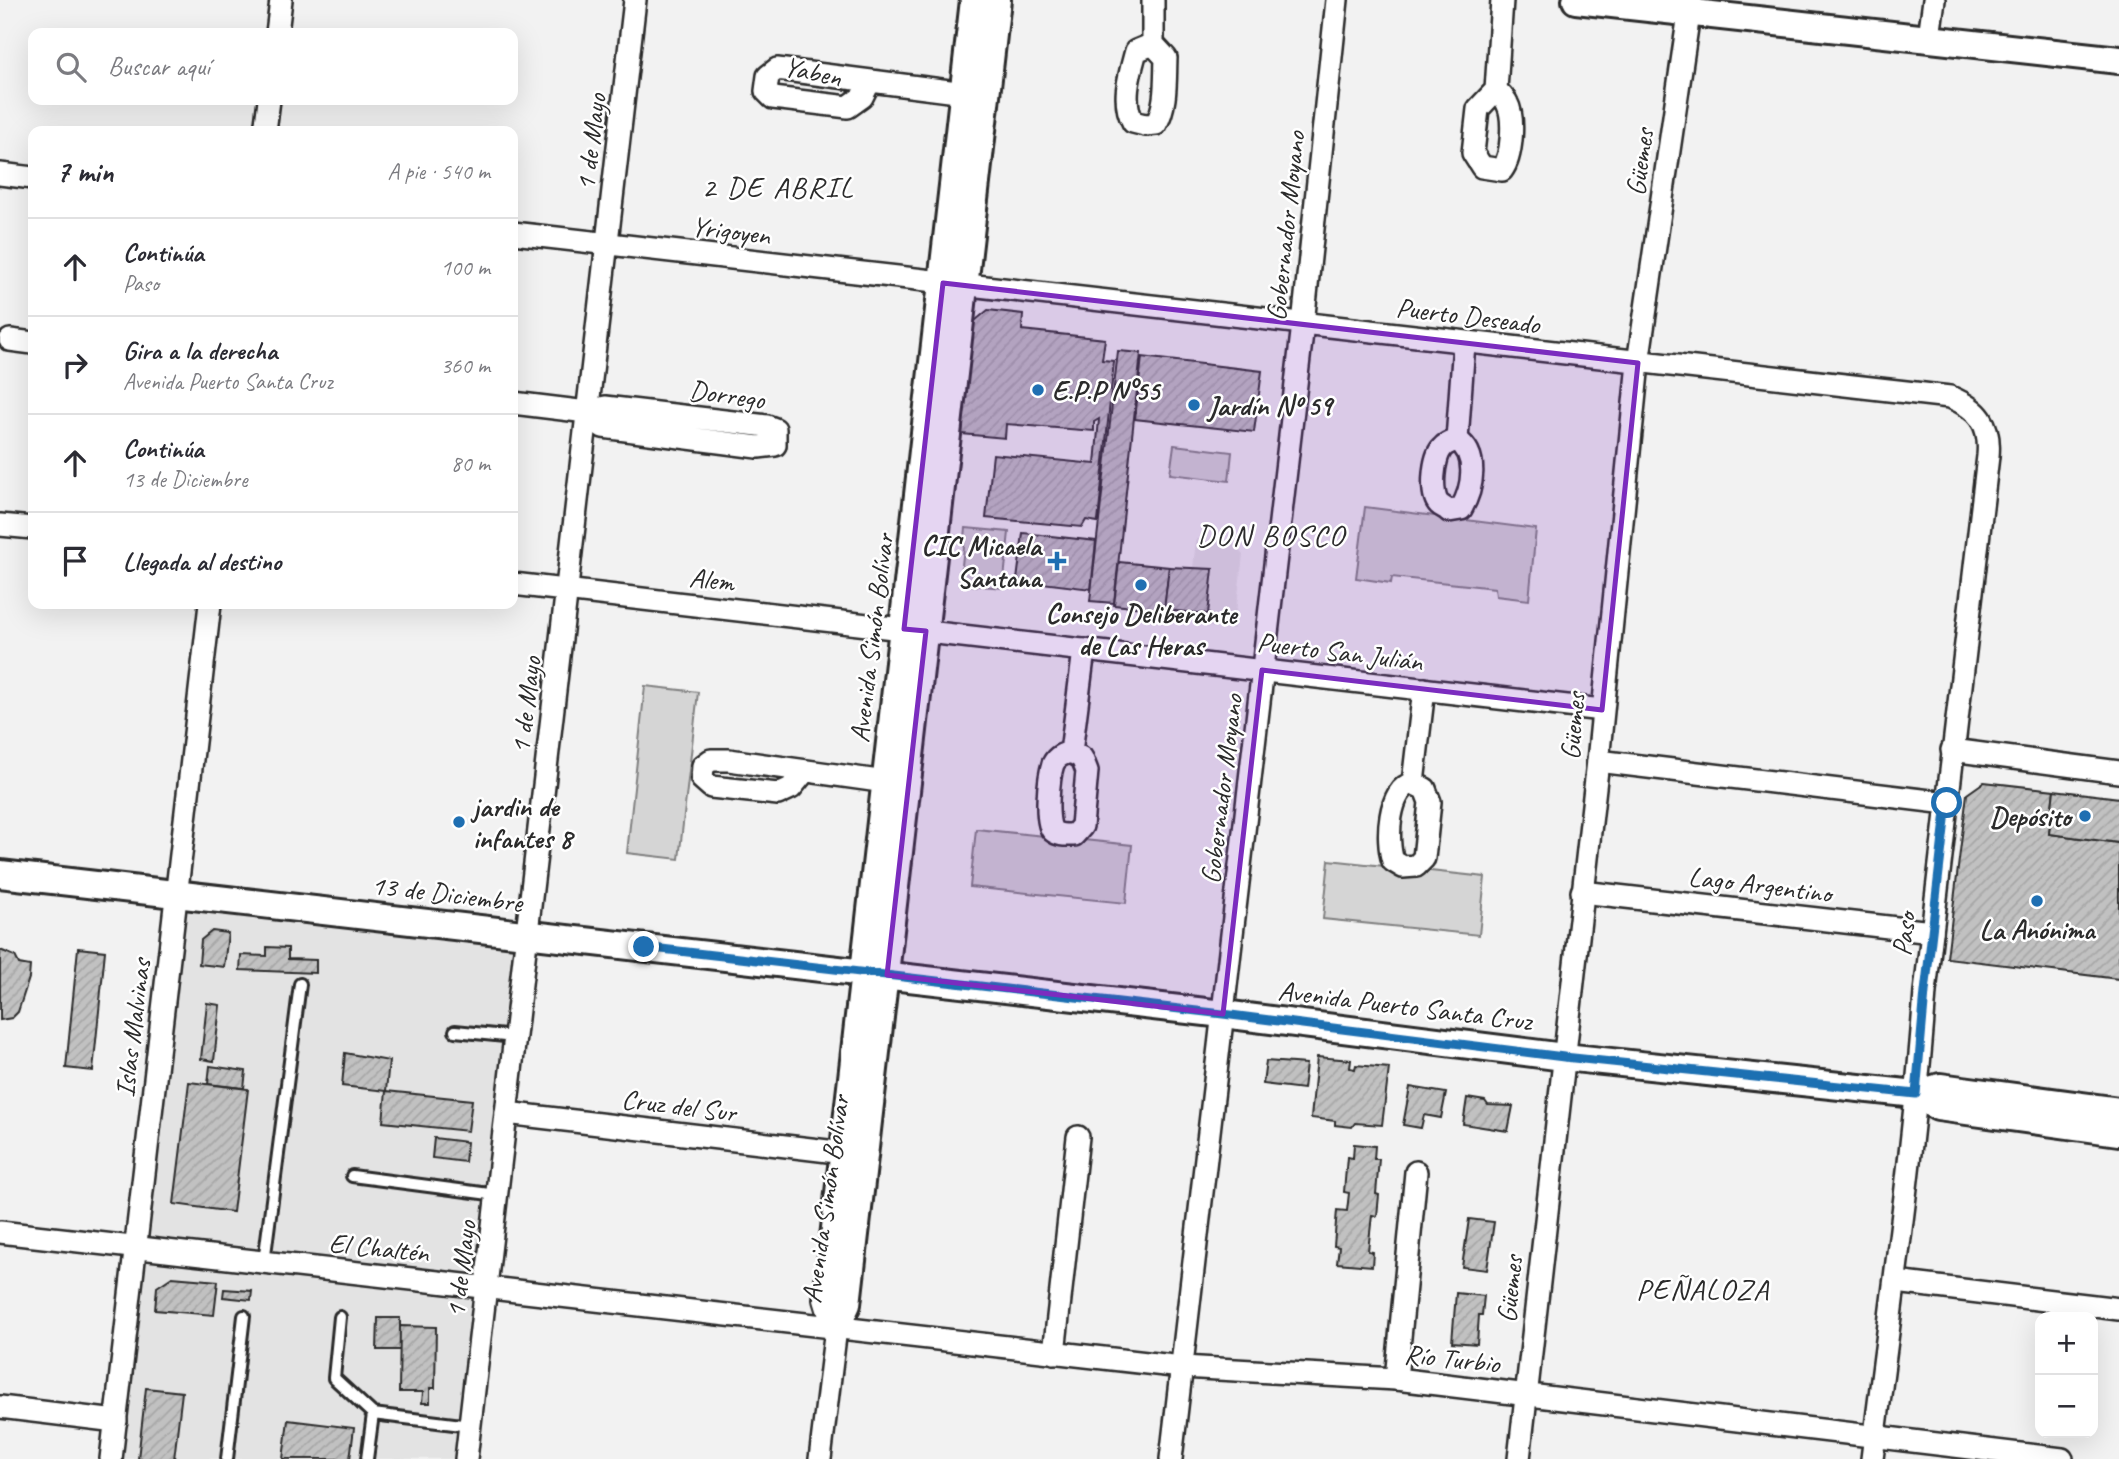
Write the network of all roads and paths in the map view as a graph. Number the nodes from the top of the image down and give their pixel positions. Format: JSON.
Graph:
{"nodes":[{"id":1,"x":281,"y":0,"type":"edge"},
{"id":2,"x":635,"y":0,"type":"edge"},
{"id":3,"x":974,"y":0,"type":"edge"},
{"id":4,"x":997,"y":0,"type":"edge"},
{"id":5,"x":1153,"y":0,"type":"edge"},
{"id":6,"x":1337,"y":0,"type":"edge"},
{"id":7,"x":1502,"y":0,"type":"edge"},
{"id":8,"x":1576,"y":0,"type":"edge"},
{"id":9,"x":1934,"y":0,"type":"edge"},
{"id":10,"x":1690,"y":6,"type":"edge"},
{"id":11,"x":278,"y":28,"type":"edge"},
{"id":12,"x":1929,"y":37,"type":"junction"},
{"id":13,"x":1153,"y":44,"type":"dead end"},
{"id":14,"x":2119,"y":60,"type":"edge"},
{"id":15,"x":870,"y":80,"type":"dead end"},
{"id":16,"x":1496,"y":90,"type":"dead end"},
{"id":17,"x":965,"y":93,"type":"junction"},
{"id":18,"x":268,"y":105,"type":"edge"},
{"id":19,"x":266,"y":126,"type":"edge"},
{"id":20,"x":0,"y":174,"type":"edge"},
{"id":21,"x":28,"y":177,"type":"edge"},
{"id":22,"x":518,"y":234,"type":"edge"},
{"id":23,"x":606,"y":244,"type":"junction"},
{"id":24,"x":954,"y":284,"type":"junction"},
{"id":25,"x":1303,"y":324,"type":"junction"},
{"id":26,"x":10,"y":340,"type":"dead end"},
{"id":27,"x":28,"y":342,"type":"edge"},
{"id":28,"x":1464,"y":343,"type":"junction"},
{"id":29,"x":1638,"y":363,"type":"junction"},
{"id":30,"x":518,"y":404,"type":"edge"},
{"id":31,"x":587,"y":412,"type":"junction"},
{"id":32,"x":1981,"y":416,"type":"joint"},
{"id":33,"x":1457,"y":440,"type":"dead end"},
{"id":34,"x":0,"y":525,"type":"edge"},
{"id":35,"x":28,"y":528,"type":"edge"},
{"id":36,"x":518,"y":585,"type":"edge"},
{"id":37,"x":566,"y":590,"type":"junction"},
{"id":38,"x":209,"y":609,"type":"edge"},
{"id":39,"x":915,"y":630,"type":"junction"},
{"id":40,"x":1084,"y":650,"type":"junction"},
{"id":41,"x":1262,"y":670,"type":"junction"},
{"id":42,"x":1424,"y":689,"type":"junction"},
{"id":43,"x":1602,"y":710,"type":"junction"},
{"id":44,"x":1952,"y":750,"type":"junction"},
{"id":45,"x":1071,"y":752,"type":"dead end"},
{"id":46,"x":1598,"y":761,"type":"junction"},
{"id":47,"x":805,"y":771,"type":"dead end"},
{"id":48,"x":2119,"y":772,"type":"edge"},
{"id":49,"x":886,"y":782,"type":"junction"},
{"id":50,"x":1413,"y":783,"type":"dead end"},
{"id":51,"x":1947,"y":803,"type":"junction"},
{"id":52,"x":0,"y":874,"type":"edge"},
{"id":53,"x":1582,"y":892,"type":"junction"},
{"id":54,"x":176,"y":894,"type":"junction"},
{"id":55,"x":1932,"y":932,"type":"junction"},
{"id":56,"x":527,"y":934,"type":"junction"},
{"id":57,"x":876,"y":974,"type":"junction"},
{"id":58,"x":300,"y":984,"type":"dead end"},
{"id":59,"x":1223,"y":1014,"type":"junction"},
{"id":60,"x":455,"y":1031,"type":"dead end"},
{"id":61,"x":515,"y":1037,"type":"junction"},
{"id":62,"x":1564,"y":1057,"type":"junction"},
{"id":63,"x":1916,"y":1094,"type":"junction"},
{"id":64,"x":2119,"y":1111,"type":"edge"},
{"id":65,"x":506,"y":1113,"type":"junction"},
{"id":66,"x":2119,"y":1132,"type":"edge"},
{"id":67,"x":1078,"y":1137,"type":"dead end"},
{"id":68,"x":845,"y":1153,"type":"junction"},
{"id":69,"x":1416,"y":1171,"type":"dead end"},
{"id":70,"x":352,"y":1176,"type":"dead end"},
{"id":71,"x":497,"y":1195,"type":"junction"},
{"id":72,"x":0,"y":1232,"type":"edge"},
{"id":73,"x":135,"y":1248,"type":"junction"},
{"id":74,"x":264,"y":1262,"type":"junction"},
{"id":75,"x":1896,"y":1282,"type":"junction"},
{"id":76,"x":486,"y":1288,"type":"junction"},
{"id":77,"x":2119,"y":1309,"type":"edge"},
{"id":78,"x":244,"y":1316,"type":"dead end"},
{"id":79,"x":340,"y":1317,"type":"dead end"},
{"id":80,"x":836,"y":1328,"type":"junction"},
{"id":81,"x":1054,"y":1353,"type":"junction"},
{"id":82,"x":1182,"y":1367,"type":"junction"},
{"id":83,"x":1396,"y":1379,"type":"junction"},
{"id":84,"x":1526,"y":1394,"type":"junction"},
{"id":85,"x":0,"y":1407,"type":"edge"},
{"id":86,"x":373,"y":1414,"type":"junction"},
{"id":87,"x":116,"y":1421,"type":"junction"},
{"id":88,"x":470,"y":1426,"type":"junction"},
{"id":89,"x":1875,"y":1436,"type":"junction"},
{"id":90,"x":111,"y":1459,"type":"edge"},
{"id":91,"x":227,"y":1459,"type":"edge"},
{"id":92,"x":367,"y":1459,"type":"edge"},
{"id":93,"x":466,"y":1459,"type":"edge"},
{"id":94,"x":821,"y":1459,"type":"edge"},
{"id":95,"x":1171,"y":1459,"type":"edge"},
{"id":96,"x":1519,"y":1459,"type":"edge"},
{"id":97,"x":1872,"y":1459,"type":"edge"},
{"id":98,"x":2062,"y":1459,"type":"edge"}],
"edges":[{"from":1,"to":11,"type":"street"},
{"from":2,"to":23,"type":"street","name":"1 de Mayo"},
{"from":3,"to":17,"type":"street","name":"Avenida Simón Bolívar"},
{"from":4,"to":24,"type":"street","name":"Avenida Simón Bolívar"},
{"from":5,"to":13,"type":"street"},
{"from":6,"to":25,"type":"street","name":"Gobernador Moyano"},
{"from":7,"to":16,"type":"street"},
{"from":8,"to":10,"type":"street"},
{"from":9,"to":12,"type":"street"},
{"from":10,"to":12,"type":"street"},
{"from":10,"to":29,"type":"street","name":"Güemes"},
{"from":12,"to":14,"type":"street"},
{"from":15,"to":17,"type":"street","name":"Yaben"},
{"from":17,"to":24,"type":"street","name":"Avenida Simón Bolívar"},
{"from":18,"to":19,"type":"street"},
{"from":20,"to":21,"type":"street"},
{"from":22,"to":23,"type":"street","name":"Yrigoyen"},
{"from":23,"to":24,"type":"street","name":"Yrigoyen"},
{"from":23,"to":31,"type":"street","name":"1 de Mayo"},
{"from":24,"to":25,"type":"street","name":"Puerto Deseado"},
{"from":24,"to":39,"type":"street","name":"Avenida Simón Bolívar"},
{"from":25,"to":28,"type":"street","name":"Puerto Deseado"},
{"from":25,"to":41,"type":"street","name":"Gobernador Moyano"},
{"from":26,"to":27,"type":"street"},
{"from":28,"to":29,"type":"street","name":"Puerto Deseado"},
{"from":28,"to":33,"type":"street"},
{"from":29,"to":32,"type":"street","name":"Puerto Deseado"},
{"from":29,"to":43,"type":"street","name":"Güemes"},
{"from":30,"to":31,"type":"street","name":"Dorrego"},
{"from":31,"to":31,"type":"street","name":"Dorrego"},
{"from":31,"to":37,"type":"street","name":"1 de Mayo"},
{"from":32,"to":44,"type":"street","name":"Paso"},
{"from":34,"to":35,"type":"street"},
{"from":36,"to":37,"type":"street","name":"Alem"},
{"from":37,"to":39,"type":"street","name":"Alem"},
{"from":37,"to":56,"type":"street","name":"1 de Mayo"},
{"from":38,"to":54,"type":"street","name":"Islas Malvinas"},
{"from":39,"to":40,"type":"street","name":"Puerto San Julián"},
{"from":39,"to":49,"type":"street","name":"Avenida Simón Bolívar"},
{"from":39,"to":57,"type":"street","name":"Avenida Simón Bolívar"},
{"from":40,"to":41,"type":"street","name":"Puerto San Julián"},
{"from":40,"to":45,"type":"street"},
{"from":41,"to":42,"type":"street","name":"Puerto San Julián"},
{"from":41,"to":59,"type":"street","name":"Gobernador Moyano"},
{"from":42,"to":43,"type":"street","name":"Puerto San Julián"},
{"from":42,"to":50,"type":"street"},
{"from":43,"to":46,"type":"street","name":"Güemes"},
{"from":44,"to":48,"type":"street"},
{"from":44,"to":51,"type":"street","name":"Paso"},
{"from":46,"to":51,"type":"street"},
{"from":46,"to":53,"type":"street","name":"Güemes"},
{"from":47,"to":49,"type":"street"},
{"from":49,"to":57,"type":"street","name":"Avenida Simón Bolívar"},
{"from":51,"to":55,"type":"street","name":"Paso"},
{"from":52,"to":54,"type":"street","name":"13 de Diciembre"},
{"from":53,"to":55,"type":"street","name":"Lago Argentino"},
{"from":53,"to":62,"type":"street","name":"Güemes"},
{"from":54,"to":56,"type":"street","name":"13 de Diciembre"},
{"from":54,"to":73,"type":"street","name":"Islas Malvinas"},
{"from":55,"to":63,"type":"street","name":"Paso"},
{"from":56,"to":57,"type":"street","name":"13 de Diciembre"},
{"from":56,"to":61,"type":"street","name":"1 de Mayo"},
{"from":57,"to":59,"type":"street","name":"Avenida Puerto Santa Cruz"},
{"from":57,"to":68,"type":"street","name":"Avenida Simón Bolívar"},
{"from":57,"to":80,"type":"street","name":"Avenida Simón Bolívar"},
{"from":58,"to":74,"type":"lane"},
{"from":59,"to":62,"type":"street","name":"Avenida Puerto Santa Cruz"},
{"from":59,"to":82,"type":"street","name":"Gobernador Moyano"},
{"from":60,"to":61,"type":"lane"},
{"from":61,"to":65,"type":"street","name":"1 de Mayo"},
{"from":62,"to":63,"type":"street","name":"Avenida Puerto Santa Cruz"},
{"from":62,"to":84,"type":"street","name":"Güemes"},
{"from":63,"to":64,"type":"street","name":"Avenida Puerto Santa Cruz"},
{"from":63,"to":66,"type":"street","name":"Avenida Puerto Santa Cruz"},
{"from":63,"to":75,"type":"street","name":"Paso"},
{"from":65,"to":68,"type":"street","name":"Cruz del Sur"},
{"from":65,"to":71,"type":"street","name":"1 de Mayo"},
{"from":67,"to":81,"type":"street"},
{"from":68,"to":80,"type":"street","name":"Avenida Simón Bolívar"},
{"from":69,"to":83,"type":"street"},
{"from":70,"to":71,"type":"lane"},
{"from":71,"to":76,"type":"street","name":"1 de Mayo"},
{"from":72,"to":73,"type":"street","name":"El Chaltén"},
{"from":73,"to":74,"type":"street","name":"El Chaltén"},
{"from":73,"to":87,"type":"street","name":"Islas Malvinas"},
{"from":74,"to":76,"type":"street","name":"El Chaltén"},
{"from":75,"to":77,"type":"street"},
{"from":75,"to":89,"type":"street","name":"Paso"},
{"from":76,"to":80,"type":"street","name":"El Chaltén"},
{"from":76,"to":88,"type":"street","name":"1 de Mayo"},
{"from":78,"to":91,"type":"lane"},
{"from":79,"to":86,"type":"lane"},
{"from":80,"to":81,"type":"street","name":"Río Turbio"},
{"from":80,"to":94,"type":"street"},
{"from":81,"to":82,"type":"street","name":"Río Turbio"},
{"from":82,"to":83,"type":"street","name":"Río Turbio"},
{"from":82,"to":95,"type":"street","name":"Gobernador Moyano"},
{"from":83,"to":84,"type":"street","name":"Río Turbio"},
{"from":84,"to":89,"type":"street","name":"Río Turbio"},
{"from":84,"to":96,"type":"street","name":"Güemes"},
{"from":85,"to":87,"type":"street"},
{"from":86,"to":88,"type":"lane"},
{"from":86,"to":92,"type":"lane"},
{"from":87,"to":90,"type":"street","name":"Islas Malvinas"},
{"from":88,"to":93,"type":"street","name":"1 de Mayo"},
{"from":89,"to":97,"type":"street","name":"Paso"},
{"from":89,"to":98,"type":"street","name":"Río Turbio"}]}
